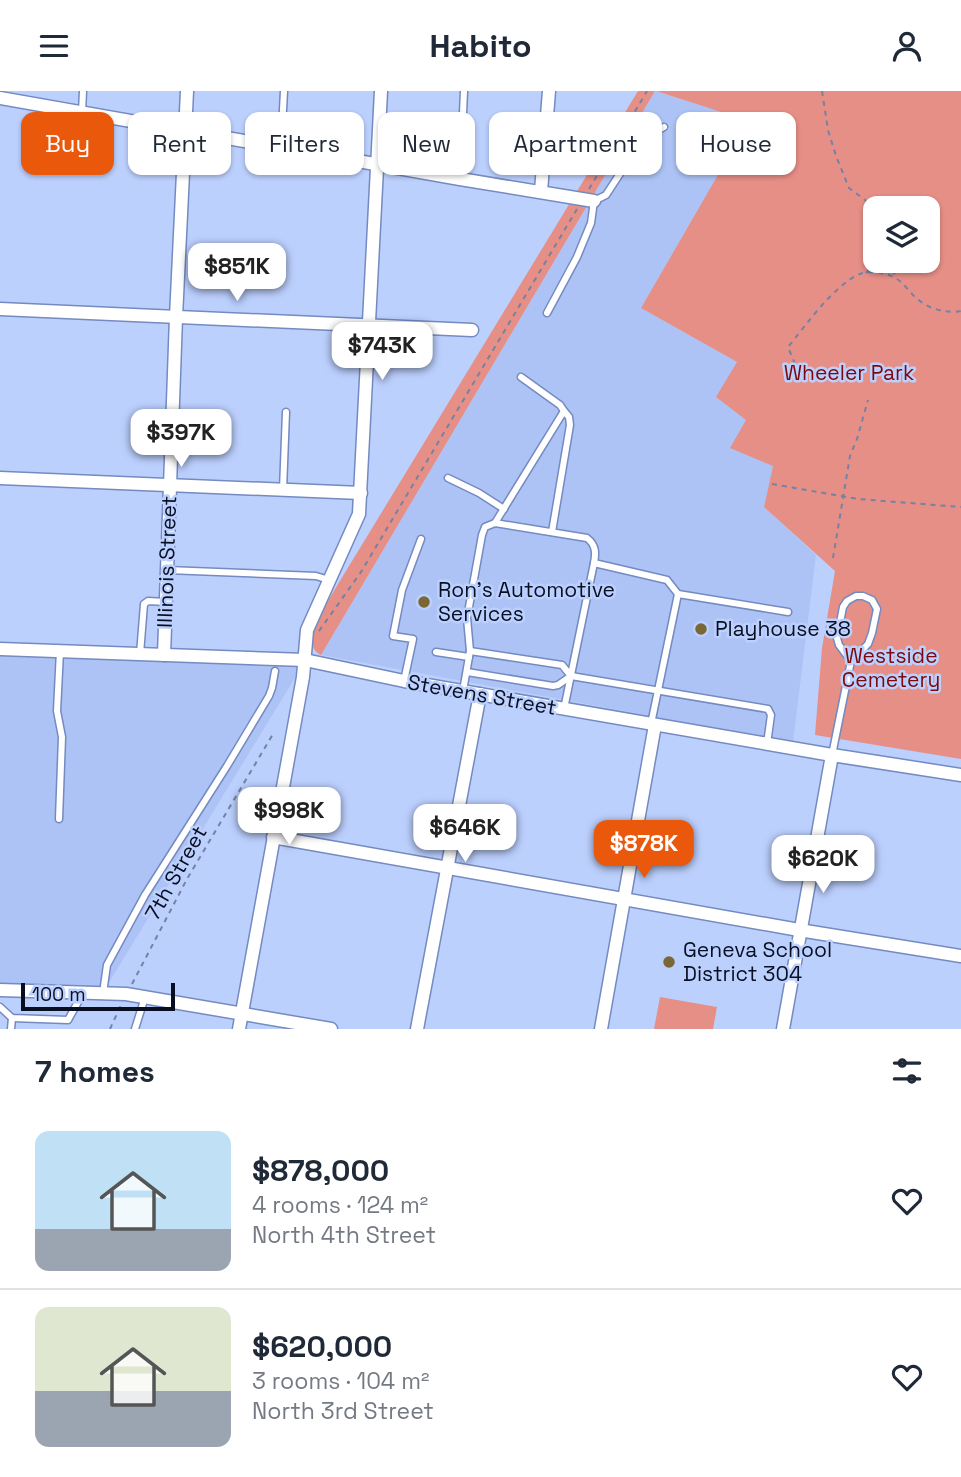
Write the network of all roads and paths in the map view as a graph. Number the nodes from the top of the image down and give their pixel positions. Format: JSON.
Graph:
{"nodes":[{"id":1,"x":83,"y":91,"type":"edge"},
{"id":2,"x":187,"y":91,"type":"edge"},
{"id":3,"x":284,"y":91,"type":"edge"},
{"id":4,"x":381,"y":91,"type":"edge"},
{"id":5,"x":464,"y":91,"type":"edge"},
{"id":6,"x":548,"y":91,"type":"edge"},
{"id":7,"x":648,"y":91,"type":"edge"},
{"id":8,"x":822,"y":91,"type":"edge"},
{"id":9,"x":0,"y":98,"type":"edge"},
{"id":10,"x":82,"y":112,"type":"joint"},
{"id":11,"x":186,"y":112,"type":"edge"},
{"id":12,"x":283,"y":112,"type":"edge"},
{"id":13,"x":380,"y":112,"type":"edge"},
{"id":14,"x":664,"y":127,"type":"dead end"},
{"id":15,"x":364,"y":162,"type":"edge"},
{"id":16,"x":378,"y":164,"type":"joint"},
{"id":17,"x":183,"y":175,"type":"edge"},
{"id":18,"x":438,"y":175,"type":"edge"},
{"id":19,"x":460,"y":179,"type":"junction"},
{"id":20,"x":541,"y":191,"type":"junction"},
{"id":21,"x":863,"y":198,"type":"edge"},
{"id":22,"x":589,"y":200,"type":"junction"},
{"id":23,"x":866,"y":273,"type":"joint"},
{"id":24,"x":894,"y":273,"type":"edge"},
{"id":25,"x":897,"y":279,"type":"junction"},
{"id":26,"x":0,"y":309,"type":"edge"},
{"id":27,"x":961,"y":311,"type":"edge"},
{"id":28,"x":547,"y":313,"type":"dead end"},
{"id":29,"x":176,"y":317,"type":"junction"},
{"id":30,"x":368,"y":325,"type":"junction"},
{"id":31,"x":472,"y":330,"type":"dead end"},
{"id":32,"x":795,"y":364,"type":"dead end"},
{"id":33,"x":521,"y":377,"type":"dead end"},
{"id":34,"x":868,"y":400,"type":"dead end"},
{"id":35,"x":565,"y":411,"type":"junction"},
{"id":36,"x":286,"y":412,"type":"dead end"},
{"id":37,"x":0,"y":478,"type":"edge"},
{"id":38,"x":448,"y":478,"type":"dead end"},
{"id":39,"x":772,"y":484,"type":"dead end"},
{"id":40,"x":170,"y":485,"type":"junction"},
{"id":41,"x":283,"y":490,"type":"junction"},
{"id":42,"x":360,"y":493,"type":"junction"},
{"id":43,"x":844,"y":496,"type":"junction"},
{"id":44,"x":961,"y":507,"type":"edge"},
{"id":45,"x":504,"y":509,"type":"junction"},
{"id":46,"x":495,"y":523,"type":"junction"},
{"id":47,"x":552,"y":532,"type":"junction"},
{"id":48,"x":421,"y":539,"type":"dead end"},
{"id":49,"x":833,"y":558,"type":"dead end"},
{"id":50,"x":594,"y":563,"type":"junction"},
{"id":51,"x":167,"y":570,"type":"junction"},
{"id":52,"x":329,"y":580,"type":"junction"},
{"id":53,"x":678,"y":594,"type":"junction"},
{"id":54,"x":166,"y":602,"type":"junction"},
{"id":55,"x":788,"y":613,"type":"dead end"},
{"id":56,"x":305,"y":637,"type":"junction"},
{"id":57,"x":0,"y":649,"type":"edge"},
{"id":58,"x":60,"y":651,"type":"junction"},
{"id":59,"x":436,"y":652,"type":"dead end"},
{"id":60,"x":140,"y":654,"type":"junction"},
{"id":61,"x":470,"y":654,"type":"junction"},
{"id":62,"x":164,"y":655,"type":"junction"},
{"id":63,"x":305,"y":660,"type":"junction"},
{"id":64,"x":851,"y":661,"type":"junction"},
{"id":65,"x":275,"y":671,"type":"dead end"},
{"id":66,"x":467,"y":671,"type":"junction"},
{"id":67,"x":571,"y":677,"type":"junction"},
{"id":68,"x":404,"y":681,"type":"junction"},
{"id":69,"x":463,"y":691,"type":"junction"},
{"id":70,"x":658,"y":691,"type":"junction"},
{"id":71,"x":480,"y":694,"type":"junction"},
{"id":72,"x":564,"y":709,"type":"junction"},
{"id":73,"x":653,"y":725,"type":"junction"},
{"id":74,"x":273,"y":734,"type":"dead end"},
{"id":75,"x":767,"y":744,"type":"junction"},
{"id":76,"x":832,"y":755,"type":"junction"},
{"id":77,"x":961,"y":775,"type":"edge"},
{"id":78,"x":59,"y":819,"type":"dead end"},
{"id":79,"x":273,"y":837,"type":"junction"},
{"id":80,"x":447,"y":868,"type":"junction"},
{"id":81,"x":624,"y":899,"type":"junction"},
{"id":82,"x":799,"y":930,"type":"junction"},
{"id":83,"x":961,"y":956,"type":"edge"},
{"id":84,"x":0,"y":990,"type":"edge"},
{"id":85,"x":83,"y":993,"type":"junction"},
{"id":86,"x":103,"y":993,"type":"junction"},
{"id":87,"x":126,"y":994,"type":"junction"},
{"id":88,"x":145,"y":996,"type":"junction"},
{"id":89,"x":0,"y":1007,"type":"edge"},
{"id":90,"x":242,"y":1013,"type":"junction"},
{"id":91,"x":12,"y":1018,"type":"junction"},
{"id":92,"x":68,"y":1020,"type":"junction"},
{"id":93,"x":11,"y":1029,"type":"edge"},
{"id":94,"x":64,"y":1029,"type":"edge"},
{"id":95,"x":110,"y":1029,"type":"edge"},
{"id":96,"x":135,"y":1029,"type":"edge"},
{"id":97,"x":239,"y":1029,"type":"edge"},
{"id":98,"x":331,"y":1029,"type":"edge"},
{"id":99,"x":417,"y":1029,"type":"edge"},
{"id":100,"x":601,"y":1029,"type":"edge"},
{"id":101,"x":782,"y":1029,"type":"edge"}],
"edges":[{"from":1,"to":10,"type":"lane"},
{"from":2,"to":11,"type":"street","name":"Illinois Street"},
{"from":3,"to":12,"type":"lane"},
{"from":4,"to":13,"type":"street"},
{"from":5,"to":19,"type":"lane"},
{"from":6,"to":20,"type":"street"},
{"from":7,"to":22,"type":"path"},
{"from":8,"to":21,"type":"path"},
{"from":9,"to":10,"type":"street"},
{"from":14,"to":22,"type":"lane"},
{"from":15,"to":16,"type":"street"},
{"from":16,"to":30,"type":"street"},
{"from":17,"to":29,"type":"street","name":"Illinois Street"},
{"from":18,"to":19,"type":"street"},
{"from":19,"to":20,"type":"street"},
{"from":20,"to":22,"type":"street"},
{"from":22,"to":28,"type":"lane"},
{"from":22,"to":56,"type":"path"},
{"from":23,"to":25,"type":"path"},
{"from":23,"to":32,"type":"path"},
{"from":24,"to":25,"type":"path"},
{"from":25,"to":27,"type":"path"},
{"from":26,"to":29,"type":"street"},
{"from":29,"to":30,"type":"street"},
{"from":29,"to":40,"type":"street","name":"Illinois Street"},
{"from":30,"to":31,"type":"street"},
{"from":30,"to":42,"type":"street"},
{"from":33,"to":35,"type":"lane"},
{"from":34,"to":43,"type":"path"},
{"from":35,"to":45,"type":"lane"},
{"from":35,"to":47,"type":"lane"},
{"from":36,"to":41,"type":"lane"},
{"from":37,"to":40,"type":"street"},
{"from":38,"to":45,"type":"lane"},
{"from":39,"to":43,"type":"path"},
{"from":40,"to":41,"type":"street"},
{"from":40,"to":51,"type":"street","name":"Illinois Street"},
{"from":41,"to":42,"type":"street"},
{"from":42,"to":52,"type":"street"},
{"from":43,"to":44,"type":"path"},
{"from":43,"to":49,"type":"path"},
{"from":45,"to":46,"type":"lane"},
{"from":46,"to":47,"type":"lane"},
{"from":46,"to":61,"type":"lane"},
{"from":47,"to":50,"type":"lane"},
{"from":48,"to":68,"type":"lane"},
{"from":50,"to":53,"type":"lane"},
{"from":50,"to":67,"type":"lane"},
{"from":51,"to":52,"type":"lane"},
{"from":51,"to":54,"type":"street","name":"Illinois Street"},
{"from":52,"to":56,"type":"street"},
{"from":53,"to":55,"type":"lane"},
{"from":53,"to":70,"type":"lane"},
{"from":54,"to":60,"type":"lane"},
{"from":54,"to":62,"type":"street","name":"Illinois Street"},
{"from":56,"to":63,"type":"street"},
{"from":57,"to":58,"type":"street","name":"Stevens Street"},
{"from":58,"to":60,"type":"street","name":"Stevens Street"},
{"from":58,"to":78,"type":"lane"},
{"from":59,"to":61,"type":"lane"},
{"from":60,"to":62,"type":"street","name":"Stevens Street"},
{"from":61,"to":66,"type":"lane"},
{"from":61,"to":67,"type":"lane"},
{"from":62,"to":63,"type":"street","name":"Stevens Street"},
{"from":63,"to":68,"type":"street","name":"Stevens Street"},
{"from":63,"to":79,"type":"street"},
{"from":64,"to":64,"type":"lane"},
{"from":64,"to":76,"type":"lane"},
{"from":65,"to":86,"type":"lane"},
{"from":66,"to":67,"type":"lane"},
{"from":66,"to":69,"type":"lane"},
{"from":67,"to":70,"type":"lane"},
{"from":67,"to":72,"type":"lane"},
{"from":68,"to":69,"type":"street","name":"Stevens Street"},
{"from":69,"to":71,"type":"street","name":"Stevens Street"},
{"from":70,"to":73,"type":"lane"},
{"from":70,"to":75,"type":"lane"},
{"from":71,"to":72,"type":"street","name":"Stevens Street"},
{"from":71,"to":80,"type":"street"},
{"from":72,"to":73,"type":"street","name":"Stevens Street"},
{"from":73,"to":75,"type":"street","name":"Stevens Street"},
{"from":73,"to":81,"type":"street"},
{"from":74,"to":87,"type":"path","name":"7th Street"},
{"from":75,"to":76,"type":"street","name":"Stevens Street"},
{"from":76,"to":77,"type":"street","name":"Stevens Street"},
{"from":76,"to":82,"type":"street"},
{"from":79,"to":80,"type":"street"},
{"from":79,"to":90,"type":"street"},
{"from":80,"to":81,"type":"street"},
{"from":80,"to":99,"type":"street"},
{"from":81,"to":82,"type":"street"},
{"from":81,"to":100,"type":"street"},
{"from":82,"to":83,"type":"street"},
{"from":82,"to":101,"type":"street"},
{"from":84,"to":85,"type":"street"},
{"from":85,"to":86,"type":"street"},
{"from":85,"to":92,"type":"lane"},
{"from":86,"to":87,"type":"street"},
{"from":87,"to":88,"type":"street"},
{"from":87,"to":95,"type":"path","name":"7th Street"},
{"from":88,"to":90,"type":"street"},
{"from":88,"to":96,"type":"lane"},
{"from":89,"to":91,"type":"lane"},
{"from":90,"to":97,"type":"street"},
{"from":90,"to":98,"type":"street"},
{"from":91,"to":92,"type":"lane"},
{"from":91,"to":93,"type":"lane"},
{"from":92,"to":94,"type":"lane"}]}
